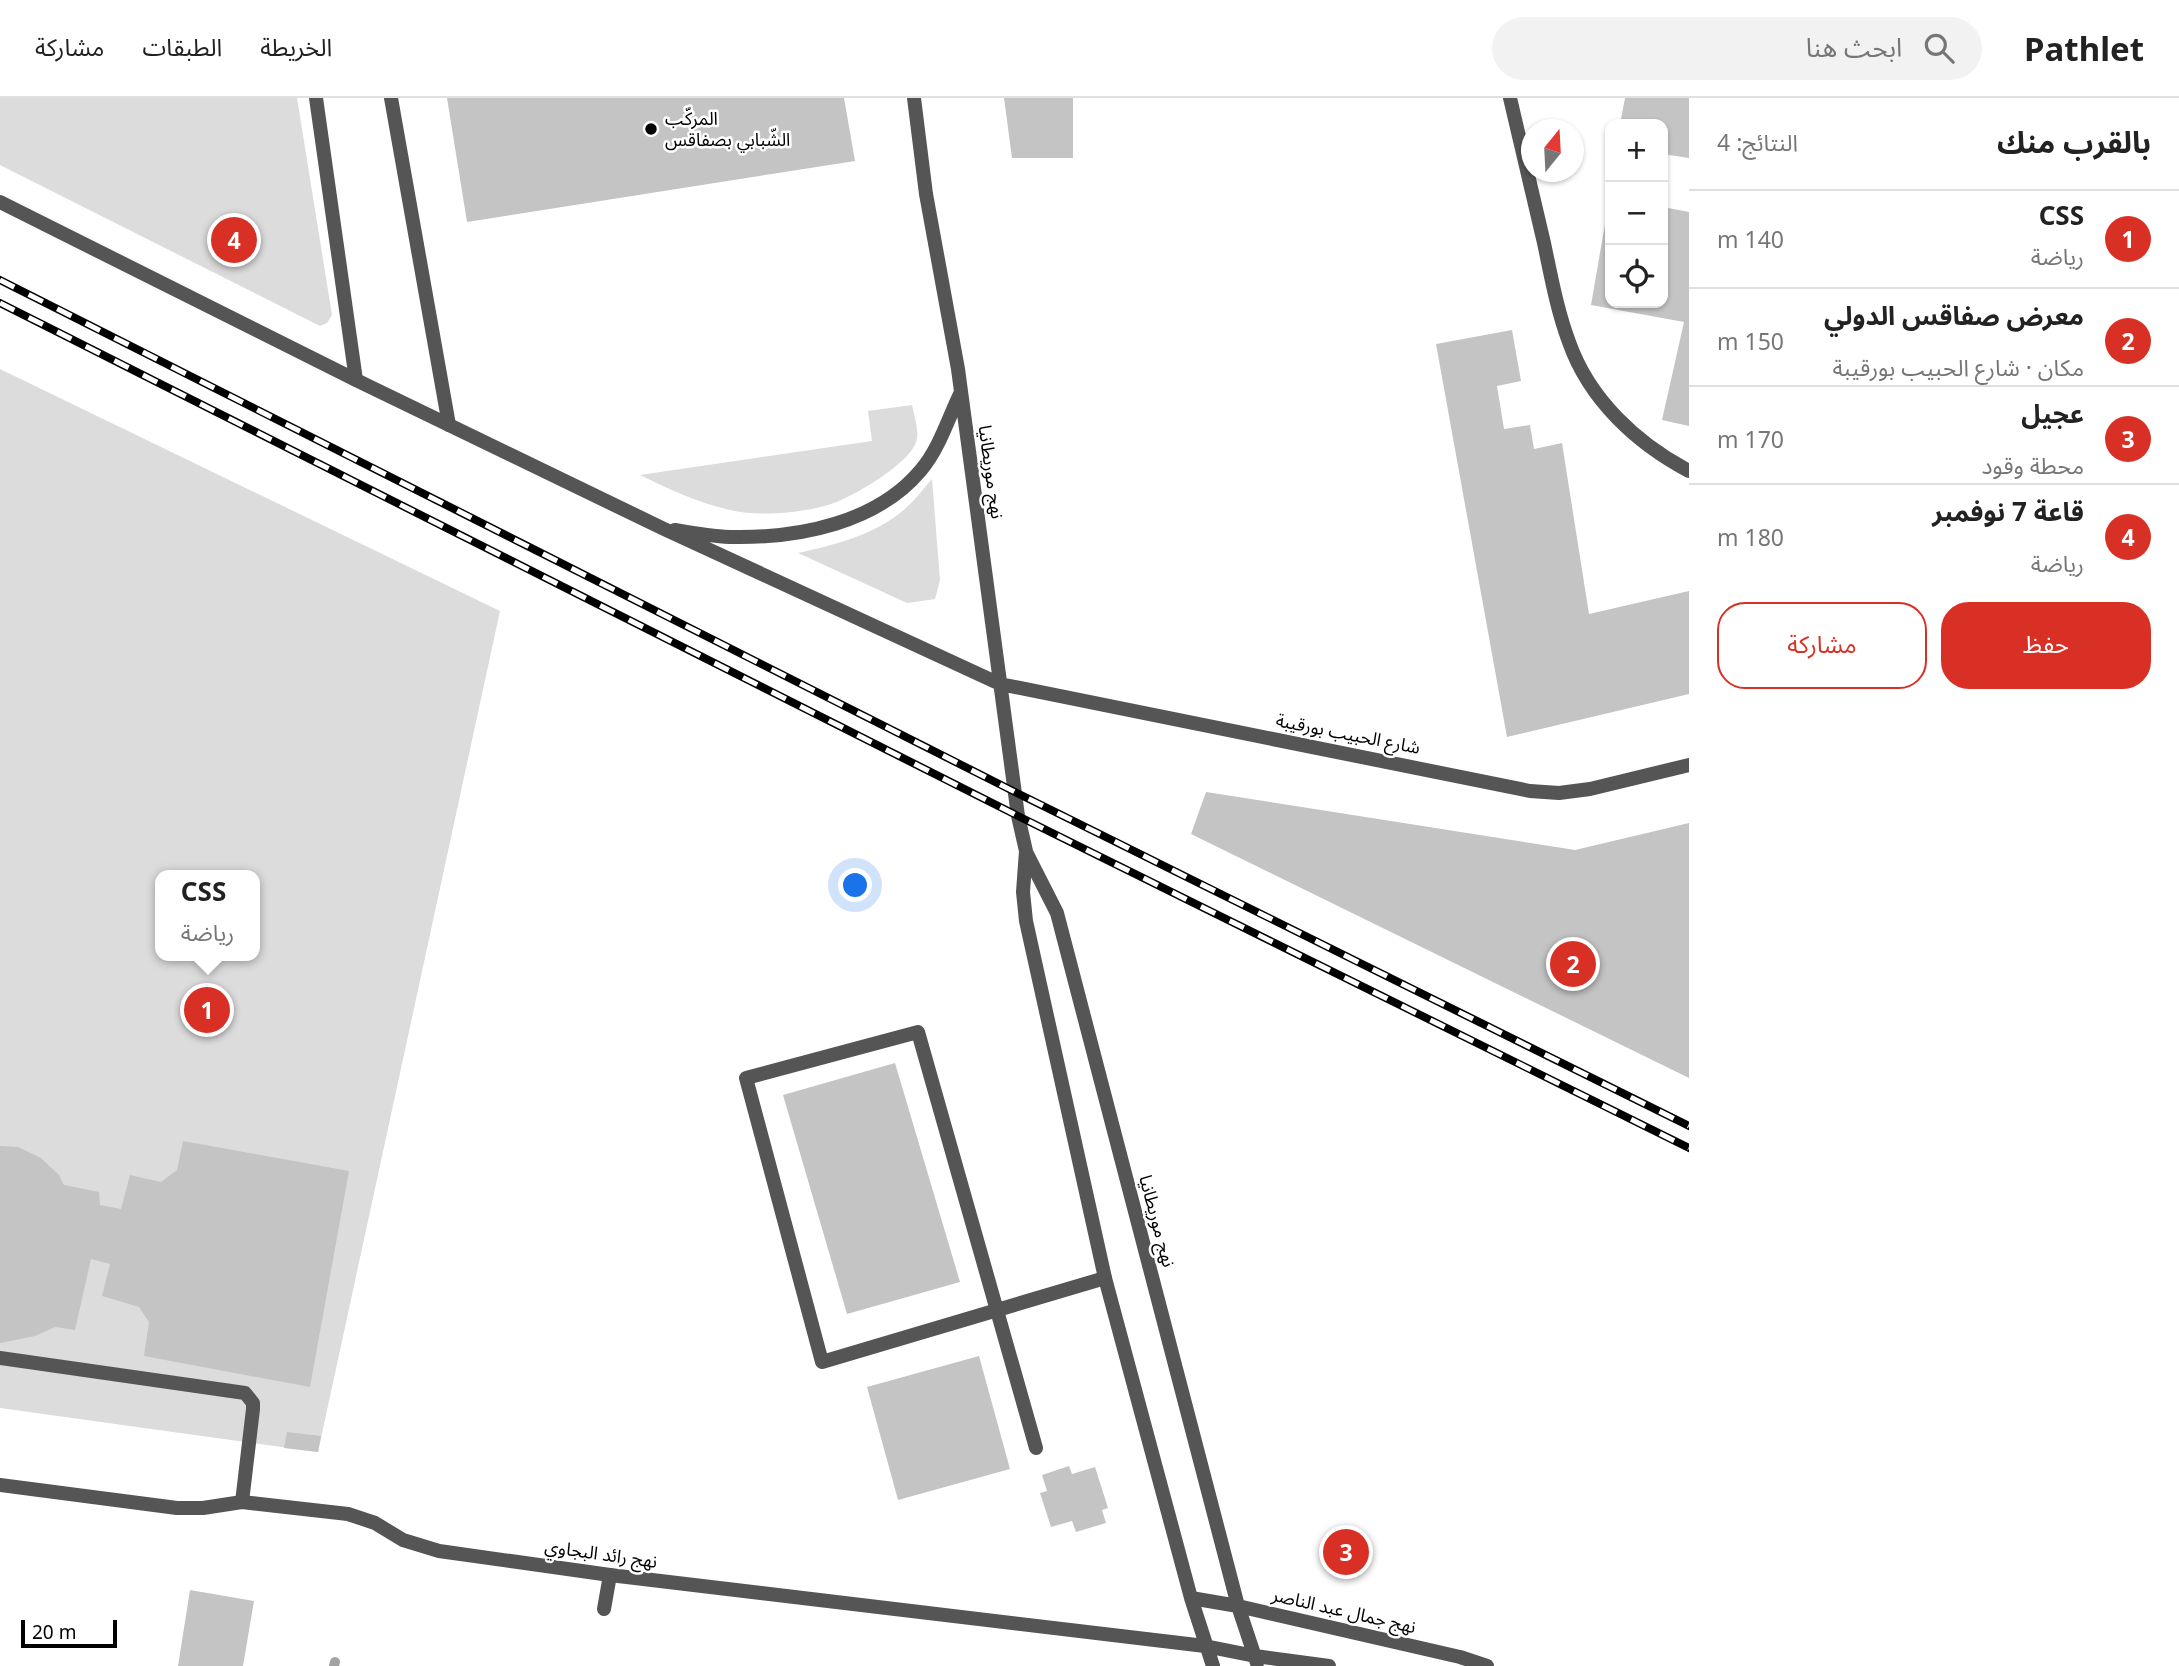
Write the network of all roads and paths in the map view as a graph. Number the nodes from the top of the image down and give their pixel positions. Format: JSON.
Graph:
{"nodes":[{"id":1,"x":316,"y":98,"type":"edge"},
{"id":2,"x":391,"y":98,"type":"edge"},
{"id":3,"x":914,"y":98,"type":"edge"},
{"id":4,"x":1510,"y":98,"type":"edge"},
{"id":5,"x":0,"y":202,"type":"edge"},
{"id":6,"x":356,"y":380,"type":"junction"},
{"id":7,"x":960,"y":392,"type":"junction"},
{"id":8,"x":449,"y":425,"type":"junction"},
{"id":9,"x":1689,"y":471,"type":"edge"},
{"id":10,"x":662,"y":528,"type":"junction"},
{"id":11,"x":1000,"y":684,"type":"junction"},
{"id":12,"x":1689,"y":765,"type":"edge"},
{"id":13,"x":1026,"y":851,"type":"junction"},
{"id":14,"x":1105,"y":1278,"type":"junction"},
{"id":15,"x":997,"y":1309,"type":"junction"},
{"id":16,"x":0,"y":1358,"type":"edge"},
{"id":17,"x":1036,"y":1448,"type":"dead end"},
{"id":18,"x":0,"y":1485,"type":"edge"},
{"id":19,"x":242,"y":1502,"type":"junction"},
{"id":20,"x":610,"y":1576,"type":"junction"},
{"id":21,"x":1191,"y":1598,"type":"junction"},
{"id":22,"x":1238,"y":1606,"type":"junction"},
{"id":23,"x":604,"y":1609,"type":"dead end"},
{"id":24,"x":1205,"y":1646,"type":"junction"},
{"id":25,"x":1256,"y":1661,"type":"edge"},
{"id":26,"x":1213,"y":1666,"type":"edge"},
{"id":27,"x":1329,"y":1666,"type":"edge"},
{"id":28,"x":1487,"y":1666,"type":"edge"}],
"edges":[{"from":1,"to":6,"type":"street"},
{"from":2,"to":8,"type":"street"},
{"from":3,"to":7,"type":"street","name":"نهج موريطانيا"},
{"from":4,"to":9,"type":"street"},
{"from":5,"to":6,"type":"street","name":"شارع الحبيب بورقيبة"},
{"from":6,"to":8,"type":"street","name":"شارع الحبيب بورقيبة"},
{"from":7,"to":10,"type":"street"},
{"from":7,"to":11,"type":"street","name":"نهج موريطانيا"},
{"from":8,"to":10,"type":"street","name":"شارع الحبيب بورقيبة"},
{"from":10,"to":11,"type":"street","name":"شارع الحبيب بورقيبة"},
{"from":11,"to":12,"type":"street","name":"شارع الحبيب بورقيبة"},
{"from":11,"to":13,"type":"street","name":"نهج موريطانيا"},
{"from":13,"to":14,"type":"street","name":"نهج موريطانيا"},
{"from":13,"to":22,"type":"street","name":"نهج موريطانيا"},
{"from":14,"to":15,"type":"street"},
{"from":14,"to":21,"type":"street","name":"نهج موريطانيا"},
{"from":15,"to":15,"type":"street"},
{"from":15,"to":17,"type":"street"},
{"from":16,"to":19,"type":"street"},
{"from":18,"to":19,"type":"street","name":"نهج رائد البجاوي"},
{"from":19,"to":20,"type":"street","name":"نهج رائد البجاوي"},
{"from":20,"to":23,"type":"street"},
{"from":20,"to":24,"type":"street","name":"نهج رائد البجاوي"},
{"from":21,"to":22,"type":"street","name":"نهج جمال عبد الناصر"},
{"from":21,"to":24,"type":"street","name":"نهج موريطانيا"},
{"from":22,"to":25,"type":"street","name":"نهج موريطانيا"},
{"from":22,"to":28,"type":"street","name":"نهج جمال عبد الناصر"},
{"from":24,"to":25,"type":"street"},
{"from":24,"to":26,"type":"street","name":"نهج موريطانيا"},
{"from":25,"to":27,"type":"street"}]}
